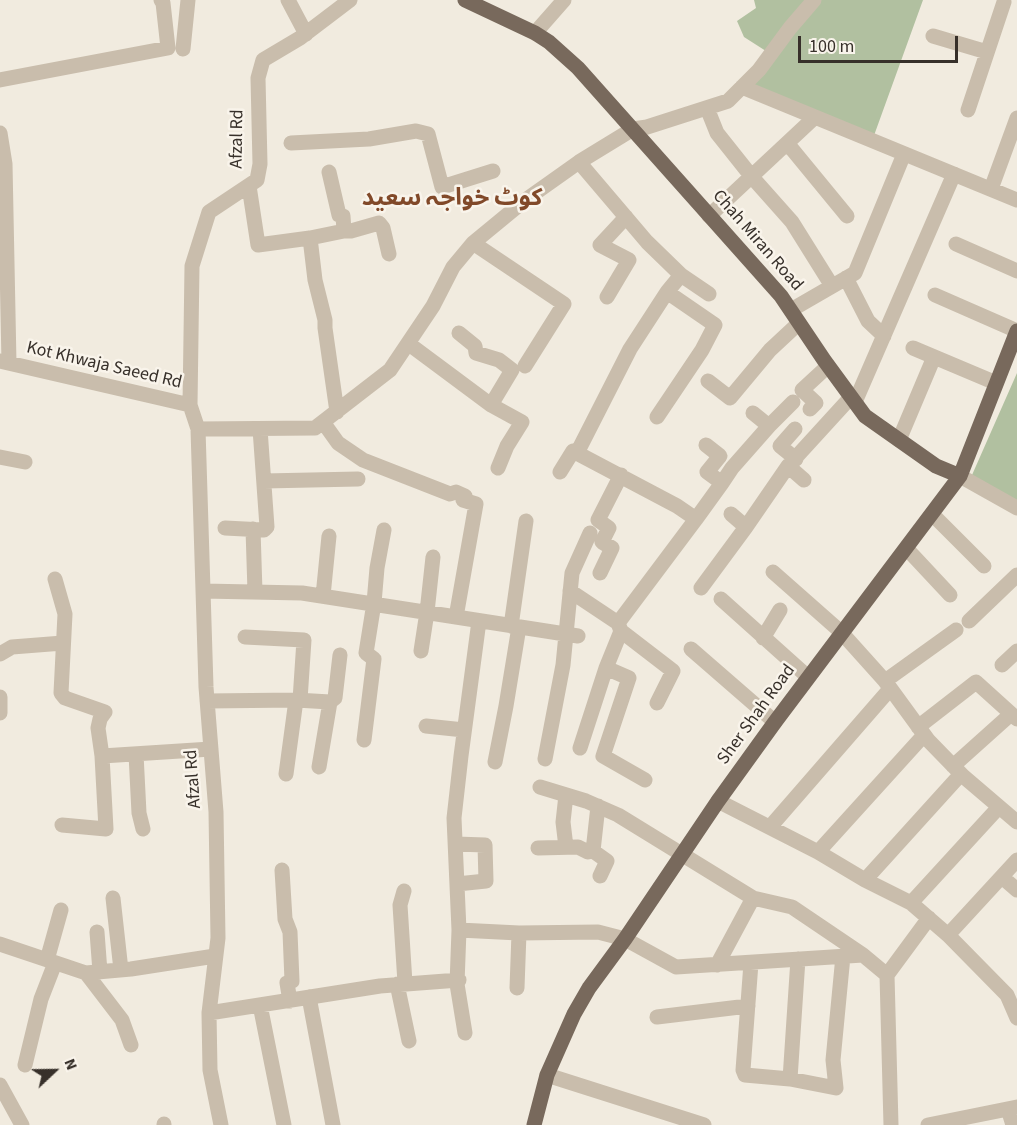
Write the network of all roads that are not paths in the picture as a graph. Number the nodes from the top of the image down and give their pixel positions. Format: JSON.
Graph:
{"nodes":[{"id":1,"x":160,"y":0,"type":"edge"},
{"id":2,"x":188,"y":0,"type":"edge"},
{"id":3,"x":288,"y":0,"type":"edge"},
{"id":4,"x":350,"y":0,"type":"edge"},
{"id":5,"x":465,"y":0,"type":"edge"},
{"id":6,"x":564,"y":0,"type":"edge"},
{"id":7,"x":814,"y":0,"type":"edge"},
{"id":8,"x":1006,"y":2,"type":"edge"},
{"id":9,"x":535,"y":33,"type":"junction"},
{"id":10,"x":306,"y":34,"type":"junction"},
{"id":11,"x":933,"y":36,"type":"dead end"},
{"id":12,"x":183,"y":49,"type":"dead end"},
{"id":13,"x":987,"y":52,"type":"junction"},
{"id":14,"x":0,"y":80,"type":"edge"},
{"id":15,"x":742,"y":87,"type":"junction"},
{"id":16,"x":707,"y":108,"type":"junction"},
{"id":17,"x":968,"y":110,"type":"dead end"},
{"id":18,"x":815,"y":117,"type":"junction"},
{"id":19,"x":1017,"y":118,"type":"edge"},
{"id":20,"x":633,"y":129,"type":"junction"},
{"id":21,"x":1,"y":140,"type":"edge"},
{"id":22,"x":291,"y":143,"type":"dead end"},
{"id":23,"x":787,"y":143,"type":"junction"},
{"id":24,"x":904,"y":154,"type":"junction"},
{"id":25,"x":579,"y":162,"type":"junction"},
{"id":26,"x":493,"y":171,"type":"dead end"},
{"id":27,"x":329,"y":172,"type":"dead end"},
{"id":28,"x":954,"y":174,"type":"junction"},
{"id":29,"x":752,"y":177,"type":"junction"},
{"id":30,"x":249,"y":186,"type":"junction"},
{"id":31,"x":991,"y":189,"type":"junction"},
{"id":32,"x":1017,"y":200,"type":"edge"},
{"id":33,"x":709,"y":216,"type":"junction"},
{"id":34,"x":847,"y":216,"type":"dead end"},
{"id":35,"x":626,"y":217,"type":"junction"},
{"id":36,"x":344,"y":231,"type":"junction"},
{"id":37,"x":310,"y":238,"type":"junction"},
{"id":38,"x":474,"y":243,"type":"junction"},
{"id":39,"x":956,"y":244,"type":"dead end"},
{"id":40,"x":389,"y":254,"type":"dead end"},
{"id":41,"x":1017,"y":271,"type":"edge"},
{"id":42,"x":681,"y":275,"type":"junction"},
{"id":43,"x":846,"y":278,"type":"junction"},
{"id":44,"x":832,"y":286,"type":"junction"},
{"id":45,"x":667,"y":292,"type":"junction"},
{"id":46,"x":709,"y":294,"type":"dead end"},
{"id":47,"x":935,"y":296,"type":"dead end"},
{"id":48,"x":607,"y":297,"type":"dead end"},
{"id":49,"x":795,"y":317,"type":"junction"},
{"id":50,"x":1017,"y":331,"type":"edge"},
{"id":51,"x":459,"y":333,"type":"dead end"},
{"id":52,"x":884,"y":336,"type":"junction"},
{"id":53,"x":409,"y":344,"type":"junction"},
{"id":54,"x":913,"y":348,"type":"dead end"},
{"id":55,"x":934,"y":357,"type":"junction"},
{"id":56,"x":4,"y":362,"type":"edge"},
{"id":57,"x":525,"y":366,"type":"dead end"},
{"id":58,"x":828,"y":366,"type":"junction"},
{"id":59,"x":708,"y":381,"type":"dead end"},
{"id":60,"x":996,"y":383,"type":"junction"},
{"id":61,"x":853,"y":400,"type":"junction"},
{"id":62,"x":793,"y":402,"type":"dead end"},
{"id":63,"x":190,"y":405,"type":"junction"},
{"id":64,"x":491,"y":405,"type":"junction"},
{"id":65,"x":810,"y":409,"type":"dead end"},
{"id":66,"x":337,"y":412,"type":"junction"},
{"id":67,"x":753,"y":413,"type":"dead end"},
{"id":68,"x":657,"y":417,"type":"dead end"},
{"id":69,"x":323,"y":422,"type":"junction"},
{"id":70,"x":769,"y":426,"type":"junction"},
{"id":71,"x":198,"y":429,"type":"junction"},
{"id":72,"x":260,"y":429,"type":"junction"},
{"id":73,"x":795,"y":429,"type":"dead end"},
{"id":74,"x":899,"y":440,"type":"junction"},
{"id":75,"x":706,"y":445,"type":"dead end"},
{"id":76,"x":577,"y":453,"type":"junction"},
{"id":77,"x":0,"y":457,"type":"edge"},
{"id":78,"x":25,"y":462,"type":"dead end"},
{"id":79,"x":792,"y":463,"type":"junction"},
{"id":80,"x":498,"y":468,"type":"dead end"},
{"id":81,"x":560,"y":472,"type":"dead end"},
{"id":82,"x":621,"y":476,"type":"junction"},
{"id":83,"x":960,"y":476,"type":"junction"},
{"id":84,"x":358,"y":479,"type":"dead end"},
{"id":85,"x":804,"y":480,"type":"dead end"},
{"id":86,"x":264,"y":481,"type":"junction"},
{"id":87,"x":722,"y":483,"type":"junction"},
{"id":88,"x":1017,"y":508,"type":"edge"},
{"id":89,"x":731,"y":514,"type":"dead end"},
{"id":90,"x":932,"y":514,"type":"junction"},
{"id":91,"x":696,"y":519,"type":"junction"},
{"id":92,"x":526,"y":521,"type":"dead end"},
{"id":93,"x":746,"y":527,"type":"junction"},
{"id":94,"x":225,"y":528,"type":"dead end"},
{"id":95,"x":253,"y":529,"type":"junction"},
{"id":96,"x":384,"y":530,"type":"dead end"},
{"id":97,"x":590,"y":533,"type":"dead end"},
{"id":98,"x":329,"y":536,"type":"dead end"},
{"id":99,"x":907,"y":549,"type":"junction"},
{"id":100,"x":433,"y":557,"type":"dead end"},
{"id":101,"x":984,"y":566,"type":"dead end"},
{"id":102,"x":773,"y":572,"type":"dead end"},
{"id":103,"x":600,"y":573,"type":"dead end"},
{"id":104,"x":1017,"y":574,"type":"edge"},
{"id":105,"x":55,"y":579,"type":"dead end"},
{"id":106,"x":701,"y":588,"type":"dead end"},
{"id":107,"x":203,"y":591,"type":"junction"},
{"id":108,"x":570,"y":591,"type":"junction"},
{"id":109,"x":255,"y":592,"type":"junction"},
{"id":110,"x":950,"y":595,"type":"dead end"},
{"id":111,"x":323,"y":596,"type":"junction"},
{"id":112,"x":721,"y":599,"type":"dead end"},
{"id":113,"x":374,"y":603,"type":"junction"},
{"id":114,"x":780,"y":610,"type":"dead end"},
{"id":115,"x":427,"y":612,"type":"junction"},
{"id":116,"x":456,"y":617,"type":"junction"},
{"id":117,"x":479,"y":621,"type":"junction"},
{"id":118,"x":515,"y":626,"type":"junction"},
{"id":119,"x":620,"y":627,"type":"junction"},
{"id":120,"x":841,"y":632,"type":"junction"},
{"id":121,"x":571,"y":635,"type":"junction"},
{"id":122,"x":245,"y":637,"type":"dead end"},
{"id":123,"x":763,"y":638,"type":"junction"},
{"id":124,"x":63,"y":644,"type":"junction"},
{"id":125,"x":691,"y":649,"type":"dead end"},
{"id":126,"x":421,"y":651,"type":"dead end"},
{"id":127,"x":1017,"y":651,"type":"edge"},
{"id":128,"x":0,"y":654,"type":"edge"},
{"id":129,"x":340,"y":655,"type":"dead end"},
{"id":130,"x":1002,"y":665,"type":"dead end"},
{"id":131,"x":606,"y":668,"type":"junction"},
{"id":132,"x":808,"y":677,"type":"junction"},
{"id":133,"x":887,"y":685,"type":"junction"},
{"id":134,"x":0,"y":697,"type":"edge"},
{"id":135,"x":298,"y":700,"type":"junction"},
{"id":136,"x":207,"y":701,"type":"junction"},
{"id":137,"x":330,"y":702,"type":"junction"},
{"id":138,"x":657,"y":703,"type":"dead end"},
{"id":139,"x":0,"y":713,"type":"edge"},
{"id":140,"x":1014,"y":716,"type":"edge"},
{"id":141,"x":774,"y":722,"type":"junction"},
{"id":142,"x":426,"y":726,"type":"dead end"},
{"id":143,"x":464,"y":730,"type":"junction"},
{"id":144,"x":921,"y":731,"type":"junction"},
{"id":145,"x":364,"y":740,"type":"dead end"},
{"id":146,"x":580,"y":748,"type":"dead end"},
{"id":147,"x":211,"y":749,"type":"junction"},
{"id":148,"x":136,"y":754,"type":"junction"},
{"id":149,"x":102,"y":756,"type":"junction"},
{"id":150,"x":545,"y":759,"type":"dead end"},
{"id":151,"x":495,"y":762,"type":"dead end"},
{"id":152,"x":319,"y":766,"type":"dead end"},
{"id":153,"x":957,"y":770,"type":"junction"},
{"id":154,"x":286,"y":774,"type":"dead end"},
{"id":155,"x":645,"y":780,"type":"dead end"},
{"id":156,"x":540,"y":787,"type":"dead end"},
{"id":157,"x":566,"y":795,"type":"junction"},
{"id":158,"x":718,"y":801,"type":"junction"},
{"id":159,"x":598,"y":806,"type":"junction"},
{"id":160,"x":999,"y":807,"type":"junction"},
{"id":161,"x":1017,"y":822,"type":"edge"},
{"id":162,"x":62,"y":825,"type":"dead end"},
{"id":163,"x":770,"y":827,"type":"junction"},
{"id":164,"x":143,"y":829,"type":"dead end"},
{"id":165,"x":456,"y":844,"type":"junction"},
{"id":166,"x":566,"y":847,"type":"junction"},
{"id":167,"x":538,"y":848,"type":"dead end"},
{"id":168,"x":593,"y":851,"type":"junction"},
{"id":169,"x":818,"y":852,"type":"junction"},
{"id":170,"x":682,"y":855,"type":"junction"},
{"id":171,"x":1017,"y":860,"type":"edge"},
{"id":172,"x":282,"y":870,"type":"dead end"},
{"id":173,"x":600,"y":876,"type":"dead end"},
{"id":174,"x":1002,"y":877,"type":"junction"},
{"id":175,"x":865,"y":880,"type":"junction"},
{"id":176,"x":457,"y":884,"type":"junction"},
{"id":177,"x":1017,"y":890,"type":"edge"},
{"id":178,"x":404,"y":891,"type":"dead end"},
{"id":179,"x":113,"y":898,"type":"dead end"},
{"id":180,"x":753,"y":898,"type":"junction"},
{"id":181,"x":911,"y":903,"type":"junction"},
{"id":182,"x":61,"y":910,"type":"dead end"},
{"id":183,"x":929,"y":918,"type":"junction"},
{"id":184,"x":459,"y":930,"type":"junction"},
{"id":185,"x":97,"y":932,"type":"dead end"},
{"id":186,"x":519,"y":933,"type":"junction"},
{"id":187,"x":948,"y":935,"type":"junction"},
{"id":188,"x":625,"y":939,"type":"junction"},
{"id":189,"x":0,"y":944,"type":"edge"},
{"id":190,"x":862,"y":955,"type":"junction"},
{"id":191,"x":215,"y":956,"type":"junction"},
{"id":192,"x":843,"y":956,"type":"junction"},
{"id":193,"x":798,"y":959,"type":"junction"},
{"id":194,"x":51,"y":961,"type":"junction"},
{"id":195,"x":751,"y":963,"type":"junction"},
{"id":196,"x":717,"y":965,"type":"junction"},
{"id":197,"x":121,"y":970,"type":"junction"},
{"id":198,"x":93,"y":972,"type":"junction"},
{"id":199,"x":887,"y":975,"type":"junction"},
{"id":200,"x":459,"y":980,"type":"junction"},
{"id":201,"x":401,"y":983,"type":"junction"},
{"id":202,"x":517,"y":988,"type":"dead end"},
{"id":203,"x":309,"y":998,"type":"junction"},
{"id":204,"x":290,"y":1000,"type":"junction"},
{"id":205,"x":260,"y":1005,"type":"junction"},
{"id":206,"x":748,"y":1006,"type":"junction"},
{"id":207,"x":209,"y":1013,"type":"junction"},
{"id":208,"x":657,"y":1017,"type":"dead end"},
{"id":209,"x":1017,"y":1018,"type":"edge"},
{"id":210,"x":465,"y":1033,"type":"dead end"},
{"id":211,"x":409,"y":1041,"type":"dead end"},
{"id":212,"x":131,"y":1045,"type":"dead end"},
{"id":213,"x":25,"y":1065,"type":"dead end"},
{"id":214,"x":547,"y":1075,"type":"junction"},
{"id":215,"x":790,"y":1079,"type":"junction"},
{"id":216,"x":0,"y":1085,"type":"edge"},
{"id":217,"x":1012,"y":1108,"type":"edge"},
{"id":218,"x":22,"y":1125,"type":"edge"},
{"id":219,"x":221,"y":1125,"type":"edge"},
{"id":220,"x":284,"y":1125,"type":"edge"},
{"id":221,"x":333,"y":1125,"type":"edge"},
{"id":222,"x":534,"y":1125,"type":"edge"},
{"id":223,"x":704,"y":1125,"type":"edge"},
{"id":224,"x":891,"y":1125,"type":"edge"},
{"id":225,"x":928,"y":1125,"type":"edge"},
{"id":226,"x":1013,"y":1125,"type":"edge"}],
"edges":[{"from":1,"to":14,"type":"street"},
{"from":2,"to":12,"type":"street"},
{"from":3,"to":10,"type":"street"},
{"from":4,"to":10,"type":"street","name":"Afzal Rd"},
{"from":5,"to":9,"type":"main road","name":"Chah Miran Road"},
{"from":6,"to":9,"type":"street"},
{"from":7,"to":15,"type":"street"},
{"from":8,"to":13,"type":"street"},
{"from":9,"to":20,"type":"main road","name":"Chah Miran Road"},
{"from":10,"to":30,"type":"street","name":"Afzal Rd"},
{"from":11,"to":13,"type":"street"},
{"from":13,"to":17,"type":"street"},
{"from":15,"to":16,"type":"street"},
{"from":15,"to":18,"type":"street"},
{"from":16,"to":20,"type":"street"},
{"from":16,"to":29,"type":"street"},
{"from":18,"to":23,"type":"street"},
{"from":18,"to":24,"type":"street"},
{"from":19,"to":31,"type":"street"},
{"from":20,"to":25,"type":"street"},
{"from":20,"to":33,"type":"main road","name":"Chah Miran Road"},
{"from":21,"to":56,"type":"street"},
{"from":22,"to":26,"type":"street"},
{"from":23,"to":29,"type":"street"},
{"from":23,"to":34,"type":"street"},
{"from":24,"to":28,"type":"street"},
{"from":24,"to":43,"type":"street"},
{"from":25,"to":35,"type":"street"},
{"from":25,"to":38,"type":"street"},
{"from":27,"to":36,"type":"street"},
{"from":28,"to":31,"type":"street"},
{"from":28,"to":52,"type":"street"},
{"from":29,"to":33,"type":"street"},
{"from":29,"to":44,"type":"street"},
{"from":30,"to":37,"type":"street"},
{"from":30,"to":63,"type":"street","name":"Afzal Rd"},
{"from":31,"to":32,"type":"street"},
{"from":33,"to":49,"type":"main road","name":"Chah Miran Road"},
{"from":35,"to":42,"type":"street"},
{"from":35,"to":48,"type":"street"},
{"from":36,"to":37,"type":"street"},
{"from":36,"to":40,"type":"street"},
{"from":37,"to":66,"type":"street"},
{"from":38,"to":53,"type":"street"},
{"from":38,"to":57,"type":"street"},
{"from":39,"to":41,"type":"street"},
{"from":42,"to":45,"type":"street"},
{"from":42,"to":46,"type":"street"},
{"from":43,"to":44,"type":"street"},
{"from":43,"to":52,"type":"street"},
{"from":44,"to":49,"type":"street"},
{"from":45,"to":68,"type":"street"},
{"from":45,"to":76,"type":"street"},
{"from":47,"to":50,"type":"street"},
{"from":49,"to":58,"type":"main road","name":"Chah Miran Road"},
{"from":49,"to":59,"type":"street"},
{"from":50,"to":60,"type":"main road","name":"Sher Shah Road"},
{"from":51,"to":64,"type":"street"},
{"from":52,"to":61,"type":"street"},
{"from":53,"to":64,"type":"street"},
{"from":53,"to":66,"type":"street"},
{"from":54,"to":55,"type":"street"},
{"from":55,"to":60,"type":"street"},
{"from":55,"to":74,"type":"street"},
{"from":56,"to":63,"type":"street","name":"Kot Khwaja Saeed Rd"},
{"from":58,"to":61,"type":"main road","name":"Chah Miran Road"},
{"from":58,"to":65,"type":"street"},
{"from":60,"to":83,"type":"main road","name":"Sher Shah Road"},
{"from":61,"to":74,"type":"main road","name":"Chah Miran Road"},
{"from":61,"to":79,"type":"street"},
{"from":62,"to":70,"type":"street"},
{"from":63,"to":71,"type":"street","name":"Kot Khwaja Saeed Rd"},
{"from":64,"to":80,"type":"street"},
{"from":66,"to":69,"type":"street"},
{"from":67,"to":70,"type":"street"},
{"from":69,"to":72,"type":"street"},
{"from":69,"to":116,"type":"street"},
{"from":70,"to":87,"type":"street"},
{"from":71,"to":72,"type":"street"},
{"from":71,"to":107,"type":"street","name":"Afzal Rd"},
{"from":72,"to":86,"type":"street"},
{"from":73,"to":79,"type":"street"},
{"from":74,"to":83,"type":"main road","name":"Chah Miran Road"},
{"from":75,"to":87,"type":"street"},
{"from":76,"to":81,"type":"street"},
{"from":76,"to":82,"type":"street"},
{"from":77,"to":78,"type":"street"},
{"from":79,"to":85,"type":"street"},
{"from":79,"to":93,"type":"street"},
{"from":82,"to":91,"type":"street"},
{"from":82,"to":103,"type":"street"},
{"from":83,"to":88,"type":"street","name":"Chah Miran Road"},
{"from":83,"to":90,"type":"main road","name":"Sher Shah Road"},
{"from":84,"to":86,"type":"street"},
{"from":86,"to":95,"type":"street"},
{"from":87,"to":91,"type":"street"},
{"from":89,"to":93,"type":"street"},
{"from":90,"to":99,"type":"main road","name":"Sher Shah Road"},
{"from":90,"to":101,"type":"street"},
{"from":91,"to":119,"type":"street"},
{"from":92,"to":118,"type":"street"},
{"from":93,"to":106,"type":"street"},
{"from":94,"to":95,"type":"street"},
{"from":95,"to":109,"type":"street"},
{"from":96,"to":113,"type":"street"},
{"from":97,"to":108,"type":"street"},
{"from":98,"to":111,"type":"street"},
{"from":99,"to":110,"type":"street"},
{"from":99,"to":120,"type":"main road","name":"Sher Shah Road"},
{"from":100,"to":115,"type":"street"},
{"from":102,"to":120,"type":"street"},
{"from":104,"to":133,"type":"street"},
{"from":105,"to":124,"type":"street"},
{"from":107,"to":109,"type":"street"},
{"from":107,"to":136,"type":"street","name":"Afzal Rd"},
{"from":108,"to":119,"type":"street"},
{"from":108,"to":121,"type":"street"},
{"from":109,"to":111,"type":"street"},
{"from":111,"to":113,"type":"street"},
{"from":112,"to":123,"type":"street"},
{"from":113,"to":115,"type":"street"},
{"from":113,"to":145,"type":"street"},
{"from":114,"to":123,"type":"street"},
{"from":115,"to":116,"type":"street"},
{"from":115,"to":126,"type":"street"},
{"from":116,"to":117,"type":"street"},
{"from":117,"to":118,"type":"street"},
{"from":117,"to":143,"type":"street"},
{"from":118,"to":121,"type":"street"},
{"from":118,"to":151,"type":"street"},
{"from":119,"to":131,"type":"street"},
{"from":119,"to":138,"type":"street"},
{"from":120,"to":132,"type":"main road","name":"Sher Shah Road"},
{"from":120,"to":133,"type":"street"},
{"from":121,"to":150,"type":"street"},
{"from":122,"to":135,"type":"street"},
{"from":123,"to":132,"type":"street"},
{"from":124,"to":128,"type":"street"},
{"from":124,"to":149,"type":"street"},
{"from":125,"to":141,"type":"street"},
{"from":127,"to":130,"type":"street"},
{"from":129,"to":137,"type":"street"},
{"from":131,"to":146,"type":"street"},
{"from":131,"to":155,"type":"street"},
{"from":132,"to":141,"type":"main road","name":"Sher Shah Road"},
{"from":133,"to":144,"type":"street"},
{"from":133,"to":163,"type":"street"},
{"from":134,"to":139,"type":"street"},
{"from":135,"to":136,"type":"street"},
{"from":135,"to":137,"type":"street"},
{"from":135,"to":154,"type":"street"},
{"from":136,"to":147,"type":"street","name":"Afzal Rd"},
{"from":137,"to":152,"type":"street"},
{"from":140,"to":144,"type":"street"},
{"from":140,"to":153,"type":"street"},
{"from":141,"to":158,"type":"main road","name":"Sher Shah Road"},
{"from":142,"to":143,"type":"street"},
{"from":143,"to":165,"type":"street"},
{"from":144,"to":153,"type":"street"},
{"from":144,"to":169,"type":"street"},
{"from":147,"to":148,"type":"street"},
{"from":147,"to":191,"type":"street","name":"Afzal Rd"},
{"from":148,"to":149,"type":"street"},
{"from":148,"to":164,"type":"street"},
{"from":149,"to":162,"type":"street"},
{"from":153,"to":160,"type":"street"},
{"from":153,"to":175,"type":"street"},
{"from":156,"to":157,"type":"street"},
{"from":157,"to":159,"type":"street"},
{"from":157,"to":166,"type":"street"},
{"from":158,"to":163,"type":"street"},
{"from":158,"to":170,"type":"main road","name":"Sher Shah Road"},
{"from":159,"to":168,"type":"street"},
{"from":159,"to":170,"type":"street"},
{"from":160,"to":161,"type":"street"},
{"from":160,"to":181,"type":"street"},
{"from":163,"to":169,"type":"street"},
{"from":165,"to":176,"type":"street"},
{"from":165,"to":176,"type":"street"},
{"from":166,"to":167,"type":"street"},
{"from":166,"to":168,"type":"street"},
{"from":168,"to":173,"type":"street"},
{"from":169,"to":175,"type":"street"},
{"from":170,"to":180,"type":"street"},
{"from":170,"to":188,"type":"main road","name":"Sher Shah Road"},
{"from":171,"to":174,"type":"street"},
{"from":172,"to":204,"type":"street"},
{"from":174,"to":177,"type":"street"},
{"from":174,"to":187,"type":"street"},
{"from":175,"to":181,"type":"street"},
{"from":176,"to":184,"type":"street"},
{"from":178,"to":201,"type":"street"},
{"from":179,"to":197,"type":"street"},
{"from":180,"to":190,"type":"street"},
{"from":180,"to":196,"type":"street"},
{"from":181,"to":183,"type":"street"},
{"from":182,"to":194,"type":"street"},
{"from":183,"to":187,"type":"street"},
{"from":183,"to":199,"type":"street"},
{"from":184,"to":186,"type":"street"},
{"from":184,"to":200,"type":"street"},
{"from":185,"to":198,"type":"street"},
{"from":186,"to":188,"type":"street"},
{"from":186,"to":202,"type":"street"},
{"from":187,"to":209,"type":"street"},
{"from":188,"to":196,"type":"street"},
{"from":188,"to":214,"type":"main road","name":"Sher Shah Road"},
{"from":189,"to":194,"type":"street"},
{"from":190,"to":192,"type":"street"},
{"from":190,"to":199,"type":"street"},
{"from":191,"to":197,"type":"street"},
{"from":191,"to":207,"type":"street","name":"Afzal Rd"},
{"from":192,"to":193,"type":"street"},
{"from":192,"to":215,"type":"street"},
{"from":193,"to":195,"type":"street"},
{"from":193,"to":215,"type":"street"},
{"from":194,"to":198,"type":"street"},
{"from":194,"to":213,"type":"street"},
{"from":195,"to":196,"type":"street"},
{"from":195,"to":206,"type":"street"},
{"from":197,"to":198,"type":"street"},
{"from":198,"to":212,"type":"street"},
{"from":199,"to":224,"type":"street"},
{"from":200,"to":201,"type":"street"},
{"from":200,"to":210,"type":"street"},
{"from":201,"to":203,"type":"street"},
{"from":201,"to":211,"type":"street"},
{"from":203,"to":204,"type":"street"},
{"from":203,"to":221,"type":"street"},
{"from":204,"to":205,"type":"street"},
{"from":205,"to":207,"type":"street"},
{"from":205,"to":220,"type":"street"},
{"from":206,"to":208,"type":"street"},
{"from":206,"to":215,"type":"street"},
{"from":207,"to":219,"type":"street","name":"Afzal Rd"},
{"from":214,"to":222,"type":"main road","name":"Sher Shah Road"},
{"from":214,"to":223,"type":"street"},
{"from":216,"to":218,"type":"street"},
{"from":217,"to":225,"type":"street"},
{"from":217,"to":226,"type":"street"}]}
